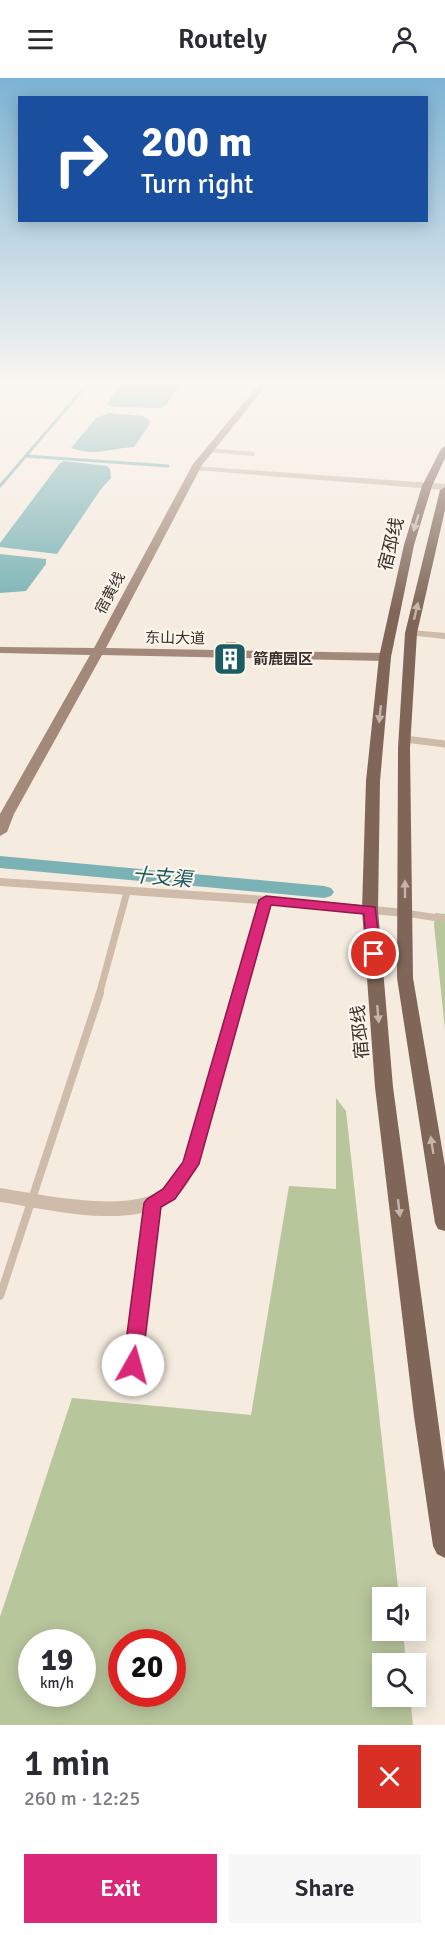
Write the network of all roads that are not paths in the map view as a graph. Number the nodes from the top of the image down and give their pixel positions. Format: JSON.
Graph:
{"nodes":[{"id":1,"x":203,"y":458,"type":"edge"},
{"id":2,"x":441,"y":458,"type":"edge"},
{"id":3,"x":196,"y":468,"type":"junction"},
{"id":4,"x":428,"y":486,"type":"junction"},
{"id":5,"x":445,"y":489,"type":"edge"},
{"id":6,"x":411,"y":633,"type":"junction"},
{"id":7,"x":445,"y":636,"type":"edge"},
{"id":8,"x":0,"y":650,"type":"edge"},
{"id":9,"x":96,"y":656,"type":"junction"},
{"id":10,"x":0,"y":659,"type":"edge"},
{"id":11,"x":385,"y":662,"type":"junction"},
{"id":12,"x":405,"y":739,"type":"junction"},
{"id":13,"x":445,"y":744,"type":"edge"},
{"id":14,"x":0,"y":832,"type":"edge"},
{"id":15,"x":0,"y":882,"type":"edge"},
{"id":16,"x":128,"y":892,"type":"junction"},
{"id":17,"x":266,"y":900,"type":"junction"},
{"id":18,"x":370,"y":910,"type":"junction"},
{"id":19,"x":405,"y":913,"type":"junction"},
{"id":20,"x":445,"y":919,"type":"edge"},
{"id":21,"x":0,"y":1195,"type":"edge"},
{"id":22,"x":32,"y":1199,"type":"junction"},
{"id":23,"x":153,"y":1203,"type":"junction"},
{"id":24,"x":445,"y":1223,"type":"edge"},
{"id":25,"x":0,"y":1296,"type":"edge"},
{"id":26,"x":133,"y":1365,"type":"dead end"},
{"id":27,"x":445,"y":1546,"type":"edge"}],
"edges":[{"from":1,"to":3,"type":"main road","name":"宿黄线"},
{"from":2,"to":4,"type":"main road","name":"宿邳线"},
{"from":3,"to":4,"type":"street"},
{"from":3,"to":9,"type":"main road","name":"宿黄线"},
{"from":4,"to":5,"type":"street"},
{"from":4,"to":11,"type":"main road","name":"宿邳线","one_way":true},
{"from":6,"to":5,"type":"main road","one_way":true},
{"from":6,"to":7,"type":"street"},
{"from":6,"to":12,"type":"main road"},
{"from":8,"to":9,"type":"main road","name":"东山大道"},
{"from":9,"to":10,"type":"main road","name":"东山大道"},
{"from":9,"to":11,"type":"main road","name":"东山大道"},
{"from":9,"to":14,"type":"main road","name":"宿黄线"},
{"from":11,"to":18,"type":"main road","name":"宿邳线","one_way":true},
{"from":12,"to":13,"type":"lane"},
{"from":19,"to":12,"type":"main road","one_way":true},
{"from":15,"to":16,"type":"street"},
{"from":16,"to":17,"type":"street"},
{"from":16,"to":22,"type":"lane"},
{"from":17,"to":18,"type":"street"},
{"from":17,"to":23,"type":"street"},
{"from":18,"to":19,"type":"street"},
{"from":18,"to":27,"type":"main road","name":"宿邳线","one_way":true},
{"from":19,"to":20,"type":"lane"},
{"from":24,"to":19,"type":"main road","one_way":true},
{"from":21,"to":22,"type":"street"},
{"from":22,"to":23,"type":"street"},
{"from":22,"to":25,"type":"lane"},
{"from":23,"to":26,"type":"lane"}]}
